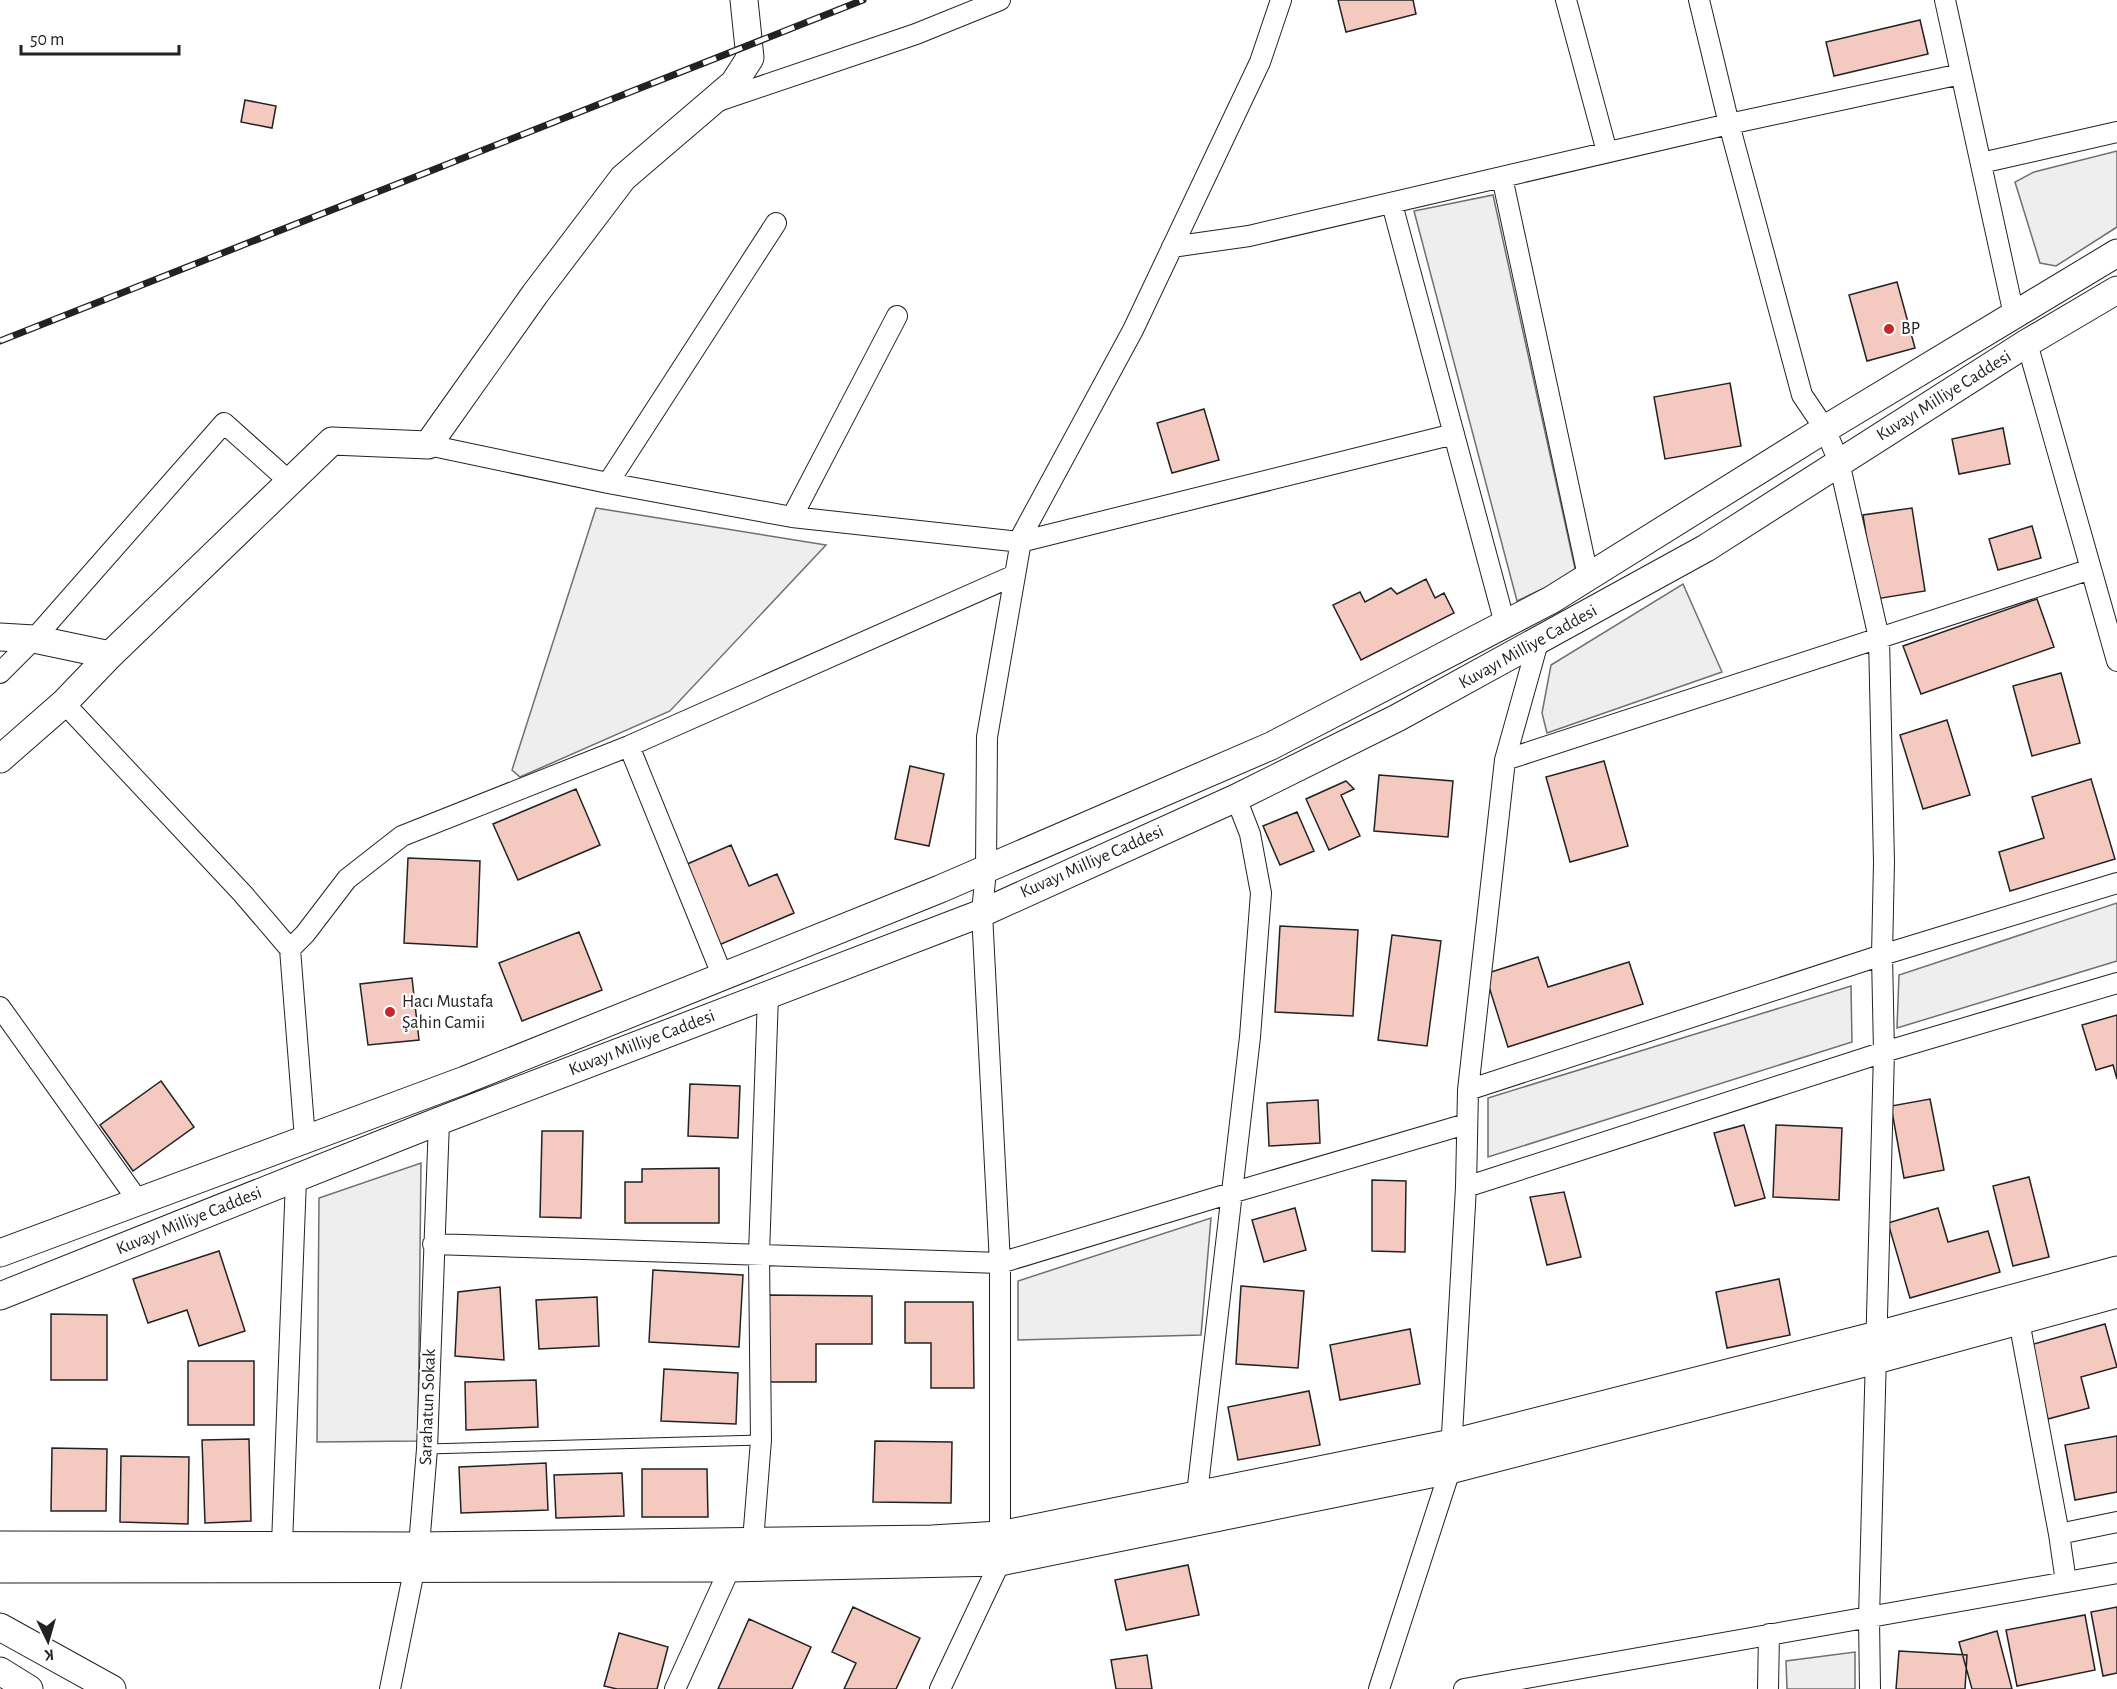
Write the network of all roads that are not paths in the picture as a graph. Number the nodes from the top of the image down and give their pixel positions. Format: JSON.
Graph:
{"nodes":[{"id":1,"x":1000,"y":0,"type":"edge"},
{"id":2,"x":1281,"y":0,"type":"edge"},
{"id":3,"x":1566,"y":0,"type":"edge"},
{"id":4,"x":1699,"y":0,"type":"edge"},
{"id":5,"x":1945,"y":0,"type":"edge"},
{"id":6,"x":747,"y":1,"type":"edge"},
{"id":7,"x":1961,"y":74,"type":"junction"},
{"id":8,"x":713,"y":103,"type":"junction"},
{"id":9,"x":1729,"y":124,"type":"junction"},
{"id":10,"x":2117,"y":132,"type":"edge"},
{"id":11,"x":1606,"y":153,"type":"junction"},
{"id":12,"x":1981,"y":163,"type":"junction"},
{"id":13,"x":1502,"y":177,"type":"junction"},
{"id":14,"x":1392,"y":204,"type":"junction"},
{"id":15,"x":776,"y":223,"type":"dead end"},
{"id":16,"x":1172,"y":247,"type":"junction"},
{"id":17,"x":2117,"y":253,"type":"edge"},
{"id":18,"x":2117,"y":290,"type":"edge"},
{"id":19,"x":2014,"y":315,"type":"junction"},
{"id":20,"x":897,"y":316,"type":"dead end"},
{"id":21,"x":2027,"y":343,"type":"junction"},
{"id":22,"x":1825,"y":429,"type":"junction"},
{"id":23,"x":1454,"y":434,"type":"junction"},
{"id":24,"x":428,"y":445,"type":"junction"},
{"id":25,"x":1839,"y":462,"type":"junction"},
{"id":26,"x":290,"y":482,"type":"junction"},
{"id":27,"x":608,"y":483,"type":"junction"},
{"id":28,"x":792,"y":517,"type":"junction"},
{"id":29,"x":1020,"y":542,"type":"junction"},
{"id":30,"x":2091,"y":569,"type":"junction"},
{"id":31,"x":1015,"y":575,"type":"junction"},
{"id":32,"x":1588,"y":576,"type":"junction"},
{"id":33,"x":1504,"y":624,"type":"junction"},
{"id":34,"x":0,"y":637,"type":"edge"},
{"id":35,"x":1879,"y":638,"type":"junction"},
{"id":36,"x":34,"y":639,"type":"junction"},
{"id":37,"x":1538,"y":642,"type":"junction"},
{"id":38,"x":110,"y":656,"type":"junction"},
{"id":39,"x":2117,"y":661,"type":"edge"},
{"id":40,"x":0,"y":673,"type":"edge"},
{"id":41,"x":64,"y":703,"type":"junction"},
{"id":42,"x":629,"y":746,"type":"junction"},
{"id":43,"x":0,"y":759,"type":"edge"},
{"id":44,"x":1505,"y":760,"type":"junction"},
{"id":45,"x":1236,"y":798,"type":"junction"},
{"id":46,"x":986,"y":869,"type":"junction"},
{"id":47,"x":2117,"y":883,"type":"edge"},
{"id":48,"x":982,"y":913,"type":"junction"},
{"id":49,"x":290,"y":949,"type":"junction"},
{"id":50,"x":1882,"y":955,"type":"junction"},
{"id":51,"x":723,"y":977,"type":"junction"},
{"id":52,"x":2117,"y":983,"type":"edge"},
{"id":53,"x":768,"y":995,"type":"junction"},
{"id":54,"x":0,"y":1007,"type":"edge"},
{"id":55,"x":1884,"y":1052,"type":"junction"},
{"id":56,"x":1468,"y":1090,"type":"junction"},
{"id":57,"x":440,"y":1121,"type":"junction"},
{"id":58,"x":1467,"y":1124,"type":"junction"},
{"id":59,"x":305,"y":1139,"type":"junction"},
{"id":60,"x":296,"y":1179,"type":"junction"},
{"id":61,"x":1466,"y":1187,"type":"junction"},
{"id":62,"x":1231,"y":1193,"type":"junction"},
{"id":63,"x":139,"y":1202,"type":"junction"},
{"id":64,"x":434,"y":1245,"type":"junction"},
{"id":65,"x":0,"y":1253,"type":"edge"},
{"id":66,"x":759,"y":1254,"type":"junction"},
{"id":67,"x":1000,"y":1263,"type":"junction"},
{"id":68,"x":2117,"y":1270,"type":"edge"},
{"id":69,"x":2117,"y":1294,"type":"edge"},
{"id":70,"x":0,"y":1296,"type":"edge"},
{"id":71,"x":2019,"y":1321,"type":"junction"},
{"id":72,"x":1876,"y":1348,"type":"junction"},
{"id":73,"x":760,"y":1440,"type":"junction"},
{"id":74,"x":1452,"y":1443,"type":"junction"},
{"id":75,"x":427,"y":1449,"type":"junction"},
{"id":76,"x":1450,"y":1470,"type":"junction"},
{"id":77,"x":1197,"y":1494,"type":"junction"},
{"id":78,"x":2117,"y":1522,"type":"edge"},
{"id":79,"x":2059,"y":1534,"type":"junction"},
{"id":80,"x":1000,"y":1535,"type":"junction"},
{"id":81,"x":753,"y":1541,"type":"junction"},
{"id":82,"x":282,"y":1544,"type":"junction"},
{"id":83,"x":0,"y":1545,"type":"edge"},
{"id":84,"x":417,"y":1557,"type":"junction"},
{"id":85,"x":1000,"y":1562,"type":"junction"},
{"id":86,"x":730,"y":1568,"type":"junction"},
{"id":87,"x":0,"y":1569,"type":"edge"},
{"id":88,"x":2117,"y":1573,"type":"edge"},
{"id":89,"x":2066,"y":1582,"type":"junction"},
{"id":90,"x":1869,"y":1618,"type":"junction"},
{"id":91,"x":0,"y":1627,"type":"edge"},
{"id":92,"x":1769,"y":1634,"type":"junction"},
{"id":93,"x":0,"y":1671,"type":"edge"},
{"id":94,"x":29,"y":1689,"type":"edge"},
{"id":95,"x":112,"y":1689,"type":"edge"},
{"id":96,"x":390,"y":1689,"type":"edge"},
{"id":97,"x":675,"y":1689,"type":"edge"},
{"id":98,"x":940,"y":1689,"type":"edge"},
{"id":99,"x":1379,"y":1689,"type":"edge"},
{"id":100,"x":1464,"y":1689,"type":"edge"},
{"id":101,"x":1768,"y":1689,"type":"edge"},
{"id":102,"x":1870,"y":1689,"type":"edge"}],
"edges":[{"from":1,"to":8,"type":"street"},
{"from":2,"to":16,"type":"street"},
{"from":3,"to":11,"type":"street"},
{"from":4,"to":9,"type":"street"},
{"from":5,"to":7,"type":"street"},
{"from":6,"to":8,"type":"street"},
{"from":7,"to":9,"type":"street"},
{"from":7,"to":12,"type":"street"},
{"from":8,"to":24,"type":"street"},
{"from":9,"to":11,"type":"street"},
{"from":9,"to":22,"type":"street"},
{"from":10,"to":12,"type":"street"},
{"from":11,"to":13,"type":"street"},
{"from":12,"to":19,"type":"street"},
{"from":13,"to":14,"type":"street"},
{"from":13,"to":32,"type":"street"},
{"from":14,"to":16,"type":"street"},
{"from":14,"to":23,"type":"street"},
{"from":15,"to":27,"type":"street"},
{"from":16,"to":29,"type":"street"},
{"from":17,"to":19,"type":"street","name":"Kuvayı Milliye Caddesi"},
{"from":18,"to":21,"type":"street","name":"Kuvayı Milliye Caddesi"},
{"from":19,"to":22,"type":"street","name":"Kuvayı Milliye Caddesi"},
{"from":20,"to":28,"type":"street"},
{"from":21,"to":25,"type":"street","name":"Kuvayı Milliye Caddesi"},
{"from":21,"to":30,"type":"street"},
{"from":22,"to":25,"type":"street"},
{"from":22,"to":32,"type":"street","name":"Kuvayı Milliye Caddesi"},
{"from":23,"to":29,"type":"street"},
{"from":23,"to":33,"type":"street"},
{"from":24,"to":26,"type":"street"},
{"from":24,"to":27,"type":"street"},
{"from":25,"to":35,"type":"street"},
{"from":25,"to":37,"type":"street","name":"Kuvayı Milliye Caddesi"},
{"from":26,"to":36,"type":"street"},
{"from":26,"to":38,"type":"street"},
{"from":27,"to":28,"type":"street"},
{"from":28,"to":29,"type":"street"},
{"from":29,"to":31,"type":"street"},
{"from":30,"to":35,"type":"street"},
{"from":30,"to":39,"type":"street"},
{"from":31,"to":42,"type":"street"},
{"from":31,"to":46,"type":"street"},
{"from":32,"to":33,"type":"street","name":"Kuvayı Milliye Caddesi"},
{"from":33,"to":46,"type":"street","name":"Kuvayı Milliye Caddesi"},
{"from":34,"to":36,"type":"street"},
{"from":35,"to":44,"type":"street"},
{"from":35,"to":50,"type":"street"},
{"from":36,"to":38,"type":"street"},
{"from":36,"to":40,"type":"street"},
{"from":37,"to":44,"type":"street"},
{"from":37,"to":45,"type":"street","name":"Kuvayı Milliye Caddesi"},
{"from":38,"to":41,"type":"street"},
{"from":41,"to":43,"type":"street"},
{"from":41,"to":49,"type":"street"},
{"from":42,"to":49,"type":"street"},
{"from":42,"to":51,"type":"street"},
{"from":44,"to":56,"type":"street"},
{"from":45,"to":48,"type":"street","name":"Kuvayı Milliye Caddesi"},
{"from":45,"to":62,"type":"street"},
{"from":46,"to":48,"type":"street"},
{"from":46,"to":51,"type":"street","name":"Kuvayı Milliye Caddesi"},
{"from":47,"to":50,"type":"street"},
{"from":48,"to":53,"type":"street","name":"Kuvayı Milliye Caddesi"},
{"from":48,"to":67,"type":"street"},
{"from":49,"to":59,"type":"street"},
{"from":50,"to":55,"type":"street"},
{"from":50,"to":56,"type":"street"},
{"from":51,"to":59,"type":"street","name":"Kuvayı Milliye Caddesi"},
{"from":52,"to":55,"type":"street"},
{"from":53,"to":57,"type":"street","name":"Kuvayı Milliye Caddesi"},
{"from":53,"to":66,"type":"street"},
{"from":54,"to":63,"type":"street"},
{"from":55,"to":61,"type":"street"},
{"from":55,"to":72,"type":"street"},
{"from":56,"to":58,"type":"street"},
{"from":57,"to":60,"type":"street","name":"Kuvayı Milliye Caddesi"},
{"from":57,"to":64,"type":"street","name":"Sarahatun Sokak"},
{"from":58,"to":61,"type":"street"},
{"from":58,"to":62,"type":"street"},
{"from":59,"to":63,"type":"street","name":"Kuvayı Milliye Caddesi"},
{"from":60,"to":70,"type":"street","name":"Kuvayı Milliye Caddesi"},
{"from":60,"to":82,"type":"street"},
{"from":61,"to":74,"type":"street"},
{"from":62,"to":67,"type":"street"},
{"from":62,"to":77,"type":"street"},
{"from":63,"to":65,"type":"street","name":"Kuvayı Milliye Caddesi"},
{"from":64,"to":66,"type":"street"},
{"from":64,"to":75,"type":"street","name":"Sarahatun Sokak"},
{"from":66,"to":67,"type":"street"},
{"from":66,"to":73,"type":"street"},
{"from":67,"to":80,"type":"street"},
{"from":68,"to":72,"type":"street"},
{"from":69,"to":71,"type":"street"},
{"from":71,"to":72,"type":"street"},
{"from":71,"to":79,"type":"street"},
{"from":72,"to":74,"type":"street"},
{"from":72,"to":76,"type":"street"},
{"from":72,"to":90,"type":"street"},
{"from":73,"to":75,"type":"lane"},
{"from":73,"to":81,"type":"street"},
{"from":74,"to":76,"type":"street"},
{"from":74,"to":77,"type":"street"},
{"from":75,"to":84,"type":"street","name":"Sarahatun Sokak"},
{"from":76,"to":85,"type":"street"},
{"from":76,"to":99,"type":"street"},
{"from":77,"to":80,"type":"street"},
{"from":78,"to":79,"type":"street"},
{"from":79,"to":89,"type":"street"},
{"from":80,"to":81,"type":"street"},
{"from":80,"to":85,"type":"street"},
{"from":81,"to":84,"type":"street"},
{"from":82,"to":83,"type":"street"},
{"from":82,"to":84,"type":"street"},
{"from":84,"to":86,"type":"street"},
{"from":84,"to":87,"type":"street"},
{"from":84,"to":96,"type":"street","name":"Sarahatun Sokak"},
{"from":85,"to":86,"type":"street"},
{"from":85,"to":98,"type":"street"},
{"from":86,"to":97,"type":"street"},
{"from":88,"to":89,"type":"street"},
{"from":89,"to":90,"type":"street"},
{"from":90,"to":92,"type":"street"},
{"from":90,"to":102,"type":"street"},
{"from":91,"to":95,"type":"street"},
{"from":92,"to":100,"type":"street"},
{"from":92,"to":101,"type":"street"},
{"from":93,"to":94,"type":"street"}]}
